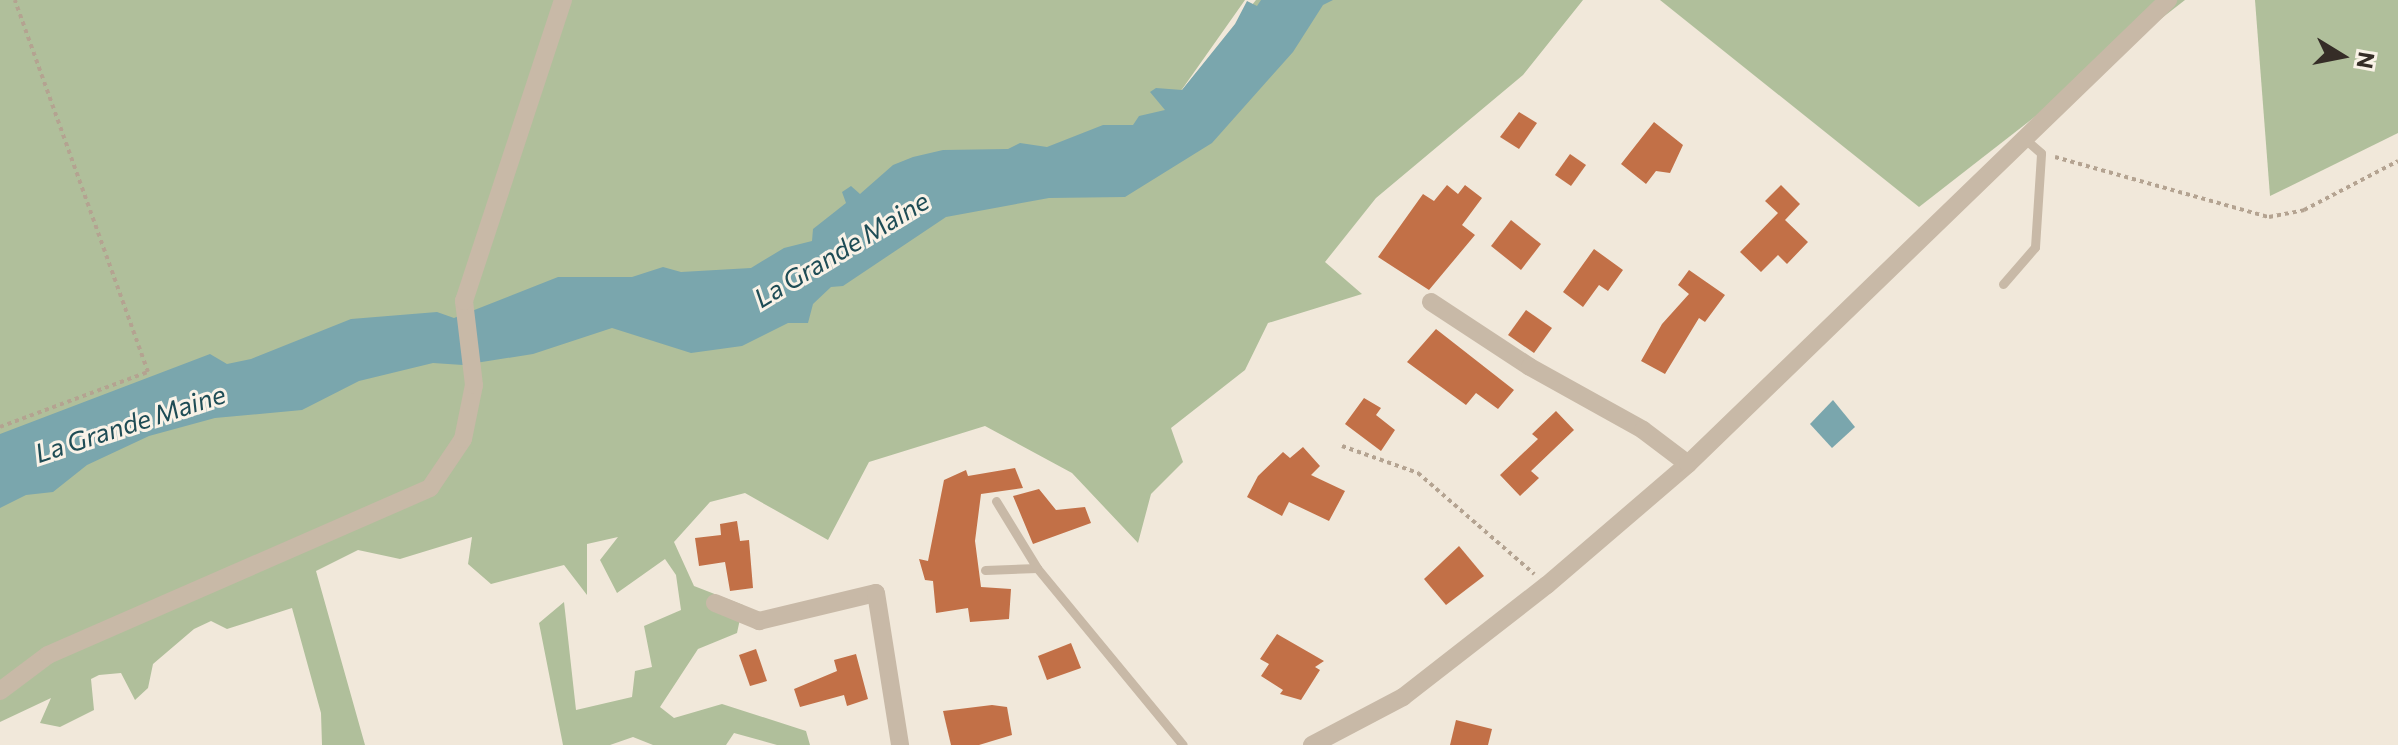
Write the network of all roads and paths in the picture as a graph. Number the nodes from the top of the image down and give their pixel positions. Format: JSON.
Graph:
{"nodes":[{"id":1,"x":15,"y":0,"type":"edge"},
{"id":2,"x":563,"y":0,"type":"edge"},
{"id":3,"x":2168,"y":0,"type":"edge"},
{"id":4,"x":2026,"y":140,"type":"junction"},
{"id":5,"x":2041,"y":153,"type":"junction"},
{"id":6,"x":2398,"y":161,"type":"edge"},
{"id":7,"x":2003,"y":284,"type":"dead end"},
{"id":8,"x":1431,"y":302,"type":"dead end"},
{"id":9,"x":0,"y":427,"type":"edge"},
{"id":10,"x":1342,"y":446,"type":"dead end"},
{"id":11,"x":1688,"y":464,"type":"junction"},
{"id":12,"x":996,"y":501,"type":"dead end"},
{"id":13,"x":1037,"y":568,"type":"junction"},
{"id":14,"x":985,"y":570,"type":"dead end"},
{"id":15,"x":1547,"y":585,"type":"junction"},
{"id":16,"x":715,"y":603,"type":"dead end"},
{"id":17,"x":0,"y":691,"type":"edge"},
{"id":18,"x":900,"y":745,"type":"edge"},
{"id":19,"x":1183,"y":745,"type":"edge"},
{"id":20,"x":1312,"y":745,"type":"edge"}],
"edges":[{"from":1,"to":9,"type":"path"},
{"from":2,"to":17,"type":"street"},
{"from":3,"to":4,"type":"street"},
{"from":4,"to":5,"type":"lane"},
{"from":4,"to":11,"type":"street"},
{"from":5,"to":6,"type":"path"},
{"from":5,"to":7,"type":"lane"},
{"from":8,"to":11,"type":"street"},
{"from":10,"to":15,"type":"path"},
{"from":11,"to":15,"type":"street"},
{"from":12,"to":13,"type":"lane"},
{"from":13,"to":14,"type":"lane"},
{"from":13,"to":19,"type":"lane"},
{"from":15,"to":20,"type":"street"},
{"from":16,"to":18,"type":"street"}]}
